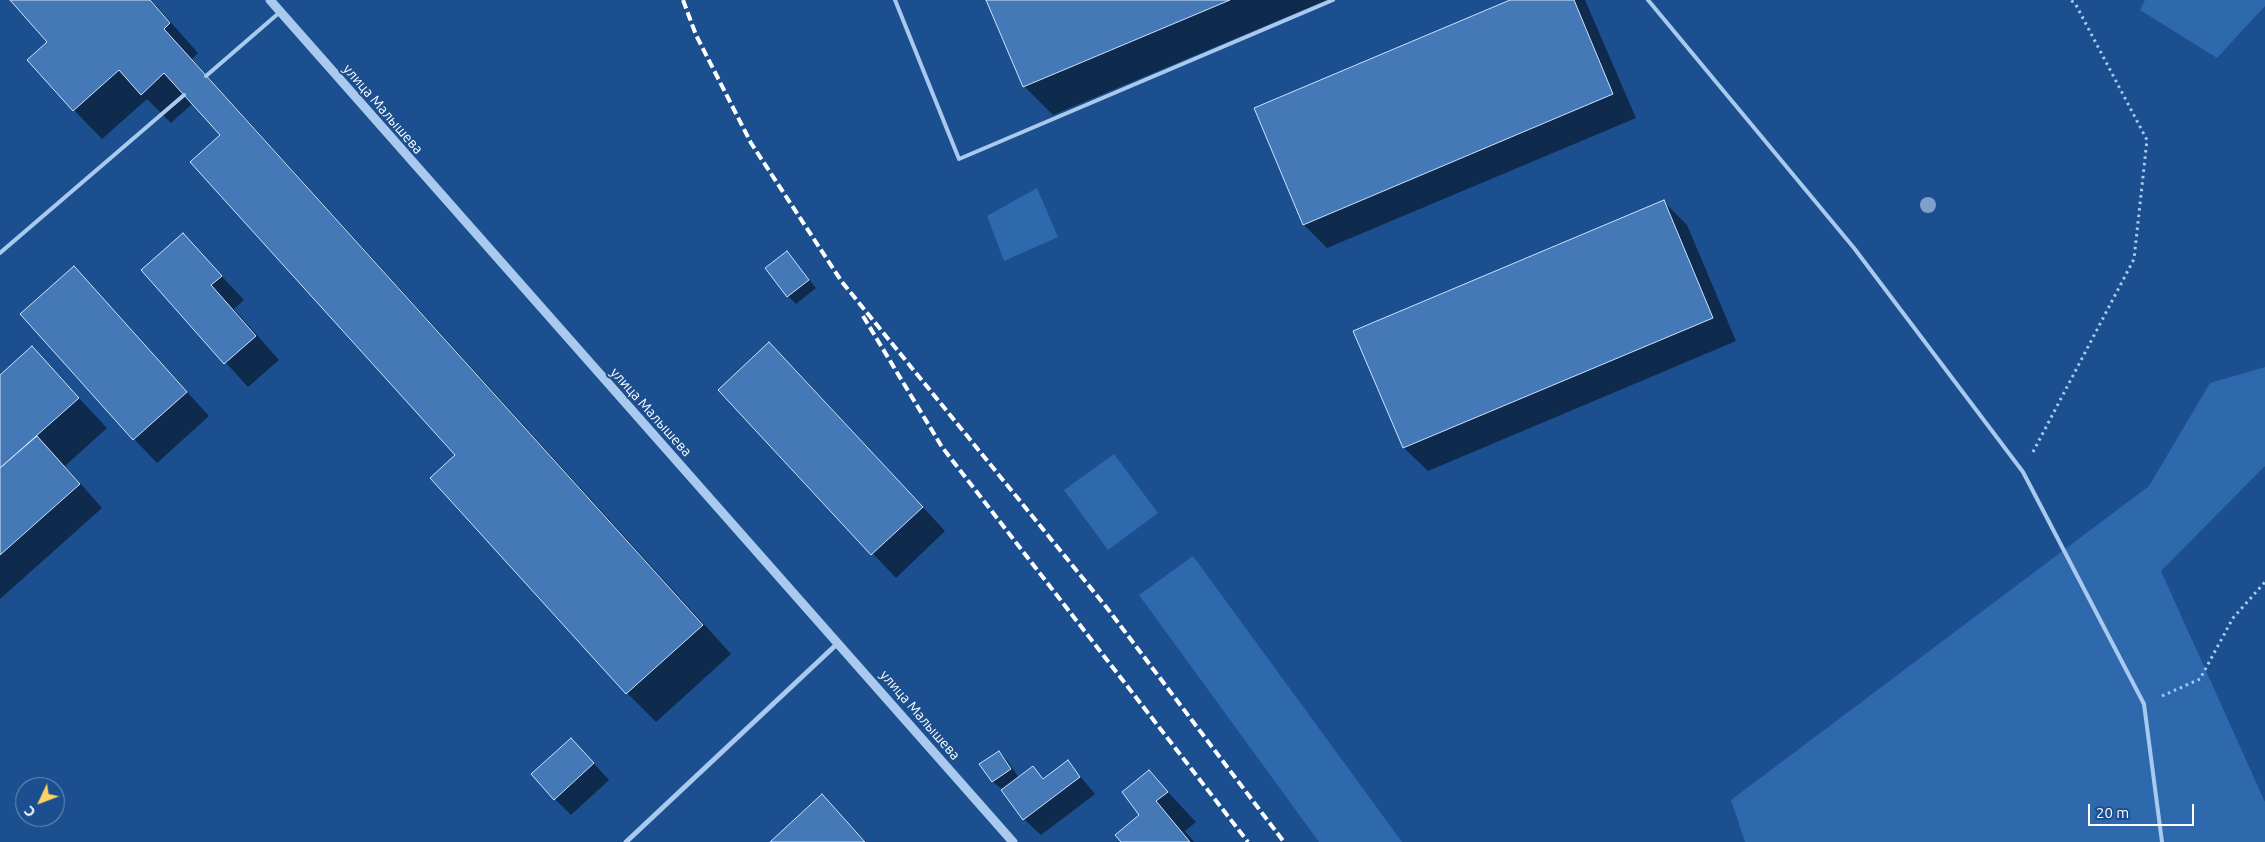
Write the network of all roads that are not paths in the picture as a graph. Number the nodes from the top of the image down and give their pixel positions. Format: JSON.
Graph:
{"nodes":[{"id":1,"x":270,"y":0,"type":"edge"},
{"id":2,"x":895,"y":0,"type":"edge"},
{"id":3,"x":1333,"y":0,"type":"edge"},
{"id":4,"x":1648,"y":0,"type":"edge"},
{"id":5,"x":280,"y":12,"type":"junction"},
{"id":6,"x":206,"y":76,"type":"dead end"},
{"id":7,"x":184,"y":95,"type":"dead end"},
{"id":8,"x":0,"y":253,"type":"edge"},
{"id":9,"x":838,"y":643,"type":"junction"},
{"id":10,"x":626,"y":842,"type":"edge"},
{"id":11,"x":1013,"y":842,"type":"edge"},
{"id":12,"x":2162,"y":842,"type":"edge"}],
"edges":[{"from":1,"to":5,"type":"street","name":"улица Малышева"},
{"from":2,"to":3,"type":"lane"},
{"from":4,"to":12,"type":"lane"},
{"from":5,"to":6,"type":"lane"},
{"from":5,"to":9,"type":"street","name":"улица Малышева"},
{"from":7,"to":8,"type":"lane"},
{"from":9,"to":10,"type":"street"},
{"from":9,"to":11,"type":"street","name":"улица Малышева"}]}
